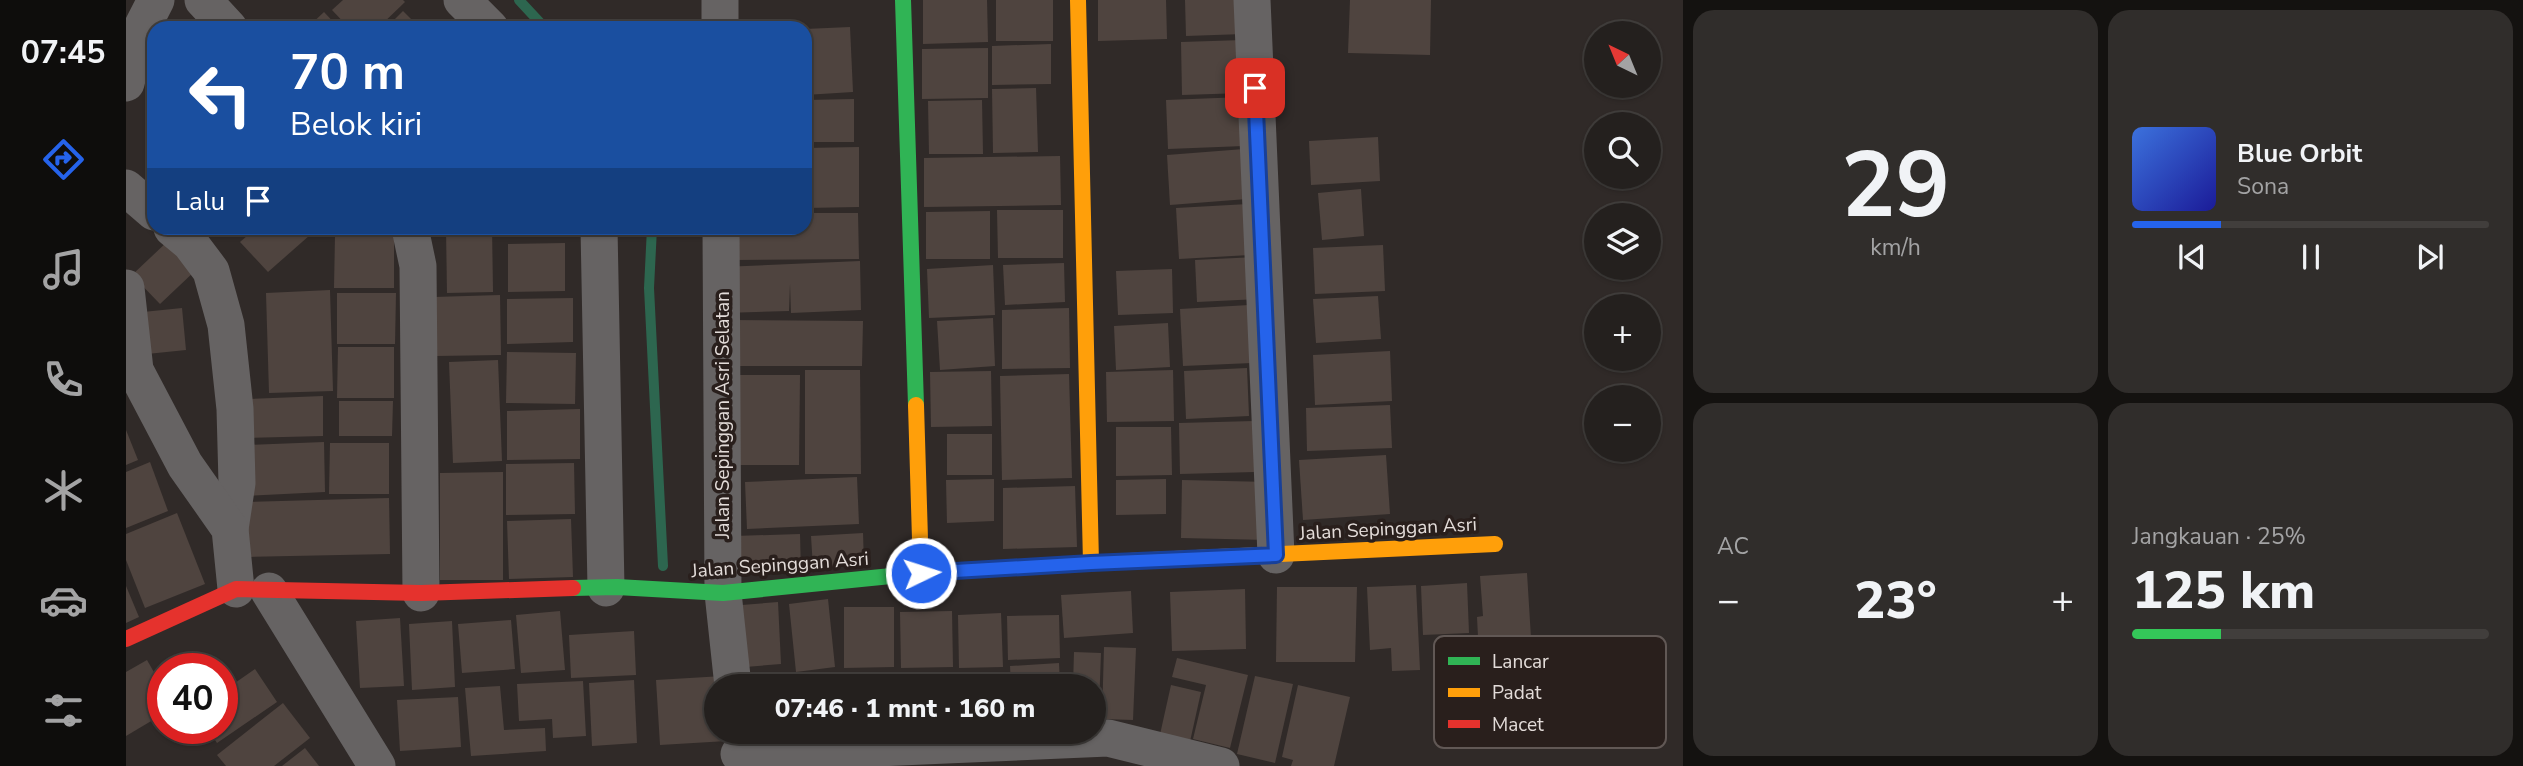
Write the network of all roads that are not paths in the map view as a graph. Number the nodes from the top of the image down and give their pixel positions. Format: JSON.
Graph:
{"nodes":[{"id":1,"x":156,"y":0,"type":"edge"},
{"id":2,"x":203,"y":0,"type":"edge"},
{"id":3,"x":461,"y":0,"type":"edge"},
{"id":4,"x":720,"y":0,"type":"edge"},
{"id":5,"x":903,"y":0,"type":"edge"},
{"id":6,"x":1078,"y":0,"type":"edge"},
{"id":7,"x":1252,"y":0,"type":"edge"},
{"id":8,"x":222,"y":21,"type":"edge"},
{"id":9,"x":483,"y":21,"type":"edge"},
{"id":10,"x":720,"y":21,"type":"edge"},
{"id":11,"x":126,"y":83,"type":"edge"},
{"id":12,"x":126,"y":188,"type":"edge"},
{"id":13,"x":147,"y":206,"type":"edge"},
{"id":14,"x":180,"y":235,"type":"edge"},
{"id":15,"x":411,"y":235,"type":"edge"},
{"id":16,"x":600,"y":235,"type":"edge"},
{"id":17,"x":721,"y":235,"type":"edge"},
{"id":18,"x":126,"y":288,"type":"edge"},
{"id":19,"x":230,"y":529,"type":"junction"},
{"id":20,"x":1495,"y":544,"type":"dead end"},
{"id":21,"x":1276,"y":555,"type":"junction"},
{"id":22,"x":1091,"y":563,"type":"junction"},
{"id":23,"x":921,"y":573,"type":"junction"},
{"id":24,"x":611,"y":587,"type":"junction"},
{"id":25,"x":253,"y":590,"type":"junction"},
{"id":26,"x":421,"y":593,"type":"junction"},
{"id":27,"x":712,"y":593,"type":"junction"},
{"id":28,"x":126,"y":639,"type":"edge"},
{"id":29,"x":730,"y":674,"type":"edge"},
{"id":30,"x":739,"y":750,"type":"edge"},
{"id":31,"x":377,"y":766,"type":"edge"},
{"id":32,"x":1221,"y":766,"type":"edge"}],
"edges":[{"from":1,"to":11,"type":"street"},
{"from":2,"to":8,"type":"street"},
{"from":3,"to":9,"type":"street"},
{"from":4,"to":10,"type":"street"},
{"from":5,"to":23,"type":"street"},
{"from":6,"to":22,"type":"street"},
{"from":7,"to":21,"type":"street"},
{"from":12,"to":13,"type":"street"},
{"from":14,"to":19,"type":"street"},
{"from":15,"to":26,"type":"street"},
{"from":16,"to":24,"type":"street"},
{"from":17,"to":27,"type":"street","name":"Jalan Sepinggan Asri Selatan"},
{"from":18,"to":19,"type":"street"},
{"from":19,"to":25,"type":"street"},
{"from":20,"to":21,"type":"street","name":"Jalan Sepinggan Asri"},
{"from":21,"to":22,"type":"street","name":"Jalan Sepinggan Asri"},
{"from":22,"to":23,"type":"street","name":"Jalan Sepinggan Asri"},
{"from":23,"to":27,"type":"street","name":"Jalan Sepinggan Asri"},
{"from":24,"to":26,"type":"street","name":"Jalan Sepinggan Asri"},
{"from":24,"to":27,"type":"street","name":"Jalan Sepinggan Asri"},
{"from":25,"to":26,"type":"street","name":"Jalan Sepinggan Asri"},
{"from":25,"to":28,"type":"street"},
{"from":25,"to":31,"type":"street"},
{"from":27,"to":29,"type":"street","name":"Jalan Sepinggan Asri Selatan"},
{"from":30,"to":32,"type":"street"}]}
